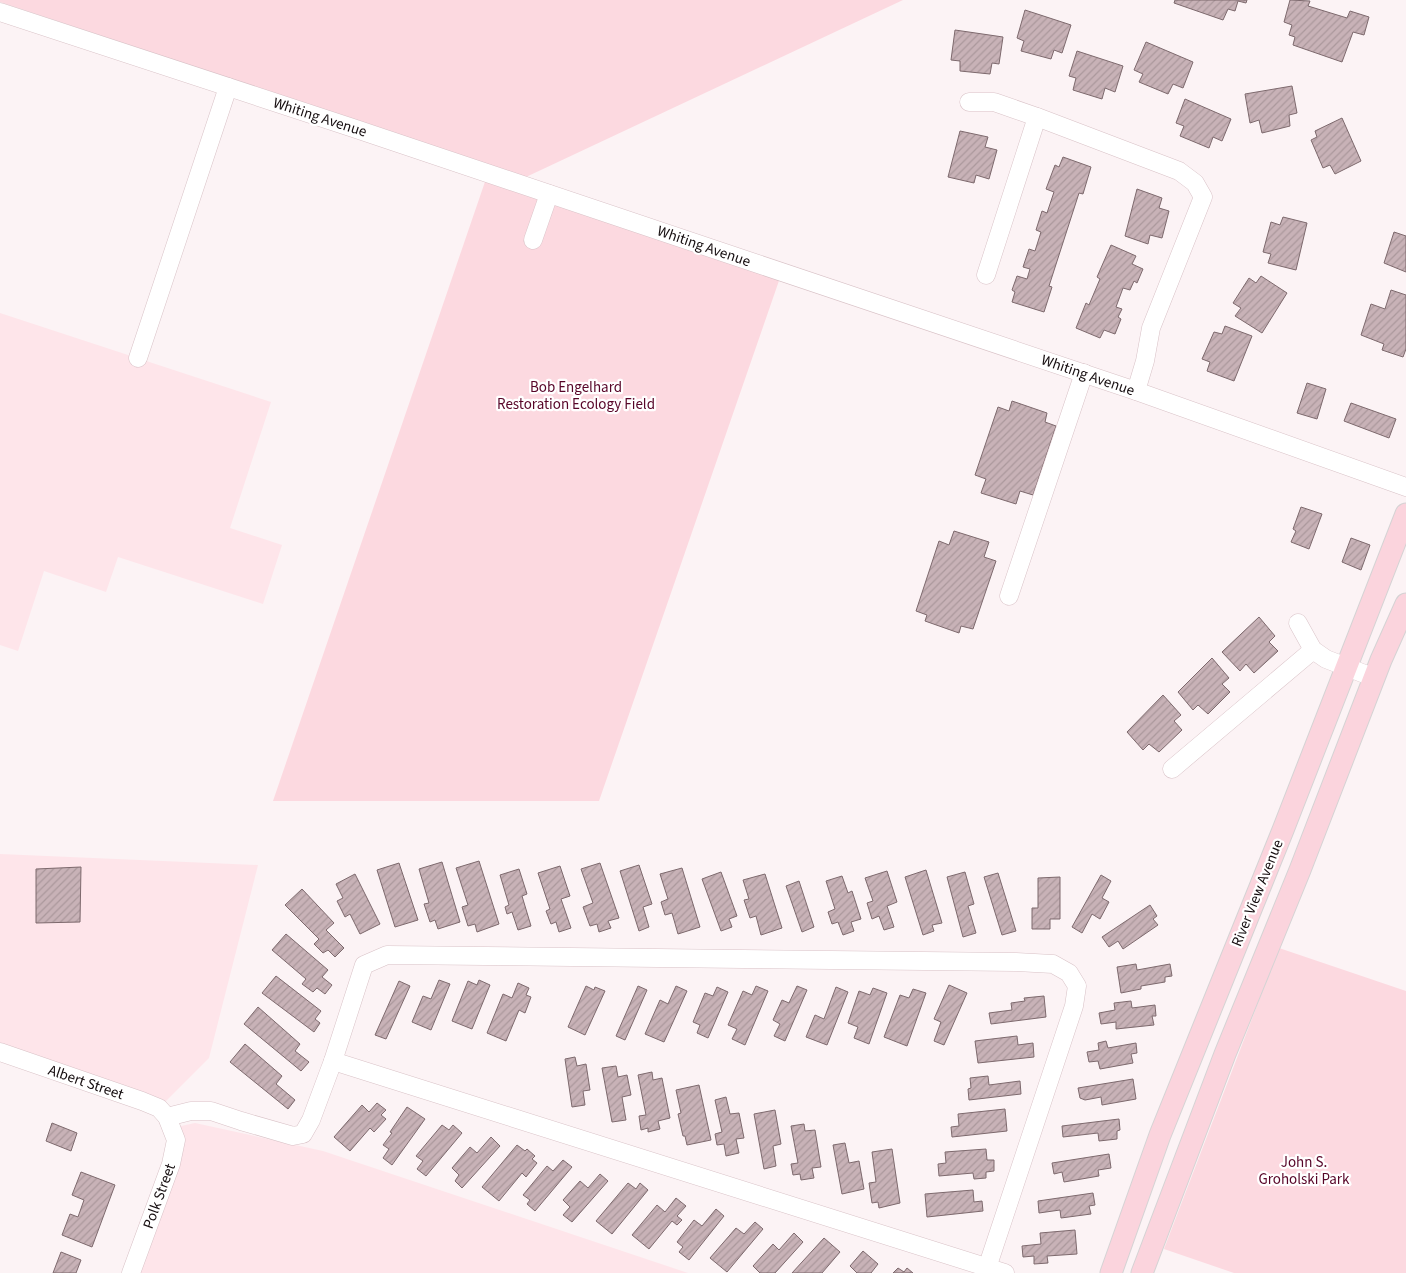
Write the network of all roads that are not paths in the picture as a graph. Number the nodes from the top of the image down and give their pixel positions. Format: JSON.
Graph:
{"nodes":[{"id":1,"x":0,"y":12,"type":"edge"},
{"id":2,"x":228,"y":87,"type":"junction"},
{"id":3,"x":969,"y":102,"type":"dead end"},
{"id":4,"x":1037,"y":117,"type":"junction"},
{"id":5,"x":549,"y":194,"type":"junction"},
{"id":6,"x":533,"y":240,"type":"dead end"},
{"id":7,"x":986,"y":275,"type":"dead end"},
{"id":8,"x":138,"y":358,"type":"dead end"},
{"id":9,"x":1084,"y":374,"type":"junction"},
{"id":10,"x":1136,"y":391,"type":"junction"},
{"id":11,"x":1406,"y":487,"type":"edge"},
{"id":12,"x":1406,"y":514,"type":"edge"},
{"id":13,"x":1009,"y":596,"type":"dead end"},
{"id":14,"x":1406,"y":604,"type":"edge"},
{"id":15,"x":1298,"y":623,"type":"dead end"},
{"id":16,"x":1313,"y":650,"type":"junction"},
{"id":17,"x":1347,"y":667,"type":"junction"},
{"id":18,"x":1375,"y":678,"type":"junction"},
{"id":19,"x":1172,"y":769,"type":"dead end"},
{"id":20,"x":0,"y":1052,"type":"edge"},
{"id":21,"x":333,"y":1061,"type":"junction"},
{"id":22,"x":168,"y":1118,"type":"junction"},
{"id":23,"x":987,"y":1268,"type":"junction"},
{"id":24,"x":130,"y":1273,"type":"edge"},
{"id":25,"x":1004,"y":1273,"type":"edge"},
{"id":26,"x":1111,"y":1273,"type":"edge"},
{"id":27,"x":1142,"y":1273,"type":"edge"}],
"edges":[{"from":1,"to":2,"type":"street","name":"Whiting Avenue"},
{"from":2,"to":5,"type":"street","name":"Whiting Avenue"},
{"from":2,"to":8,"type":"street"},
{"from":3,"to":4,"type":"street"},
{"from":4,"to":7,"type":"street"},
{"from":4,"to":10,"type":"street"},
{"from":5,"to":6,"type":"street"},
{"from":5,"to":9,"type":"street","name":"Whiting Avenue"},
{"from":9,"to":10,"type":"street","name":"Whiting Avenue"},
{"from":9,"to":13,"type":"street"},
{"from":10,"to":11,"type":"street","name":"Whiting Avenue"},
{"from":12,"to":17,"type":"main road","name":"River View Avenue"},
{"from":14,"to":18,"type":"main road","name":"River View Avenue"},
{"from":15,"to":16,"type":"street"},
{"from":16,"to":17,"type":"street"},
{"from":16,"to":19,"type":"street"},
{"from":17,"to":18,"type":"street"},
{"from":17,"to":26,"type":"main road","name":"River View Avenue"},
{"from":18,"to":27,"type":"main road","name":"River View Avenue"},
{"from":20,"to":22,"type":"street","name":"Albert Street"},
{"from":21,"to":22,"type":"street"},
{"from":21,"to":23,"type":"street"},
{"from":21,"to":23,"type":"street"},
{"from":22,"to":24,"type":"street","name":"Polk Street"},
{"from":23,"to":25,"type":"street"}]}
